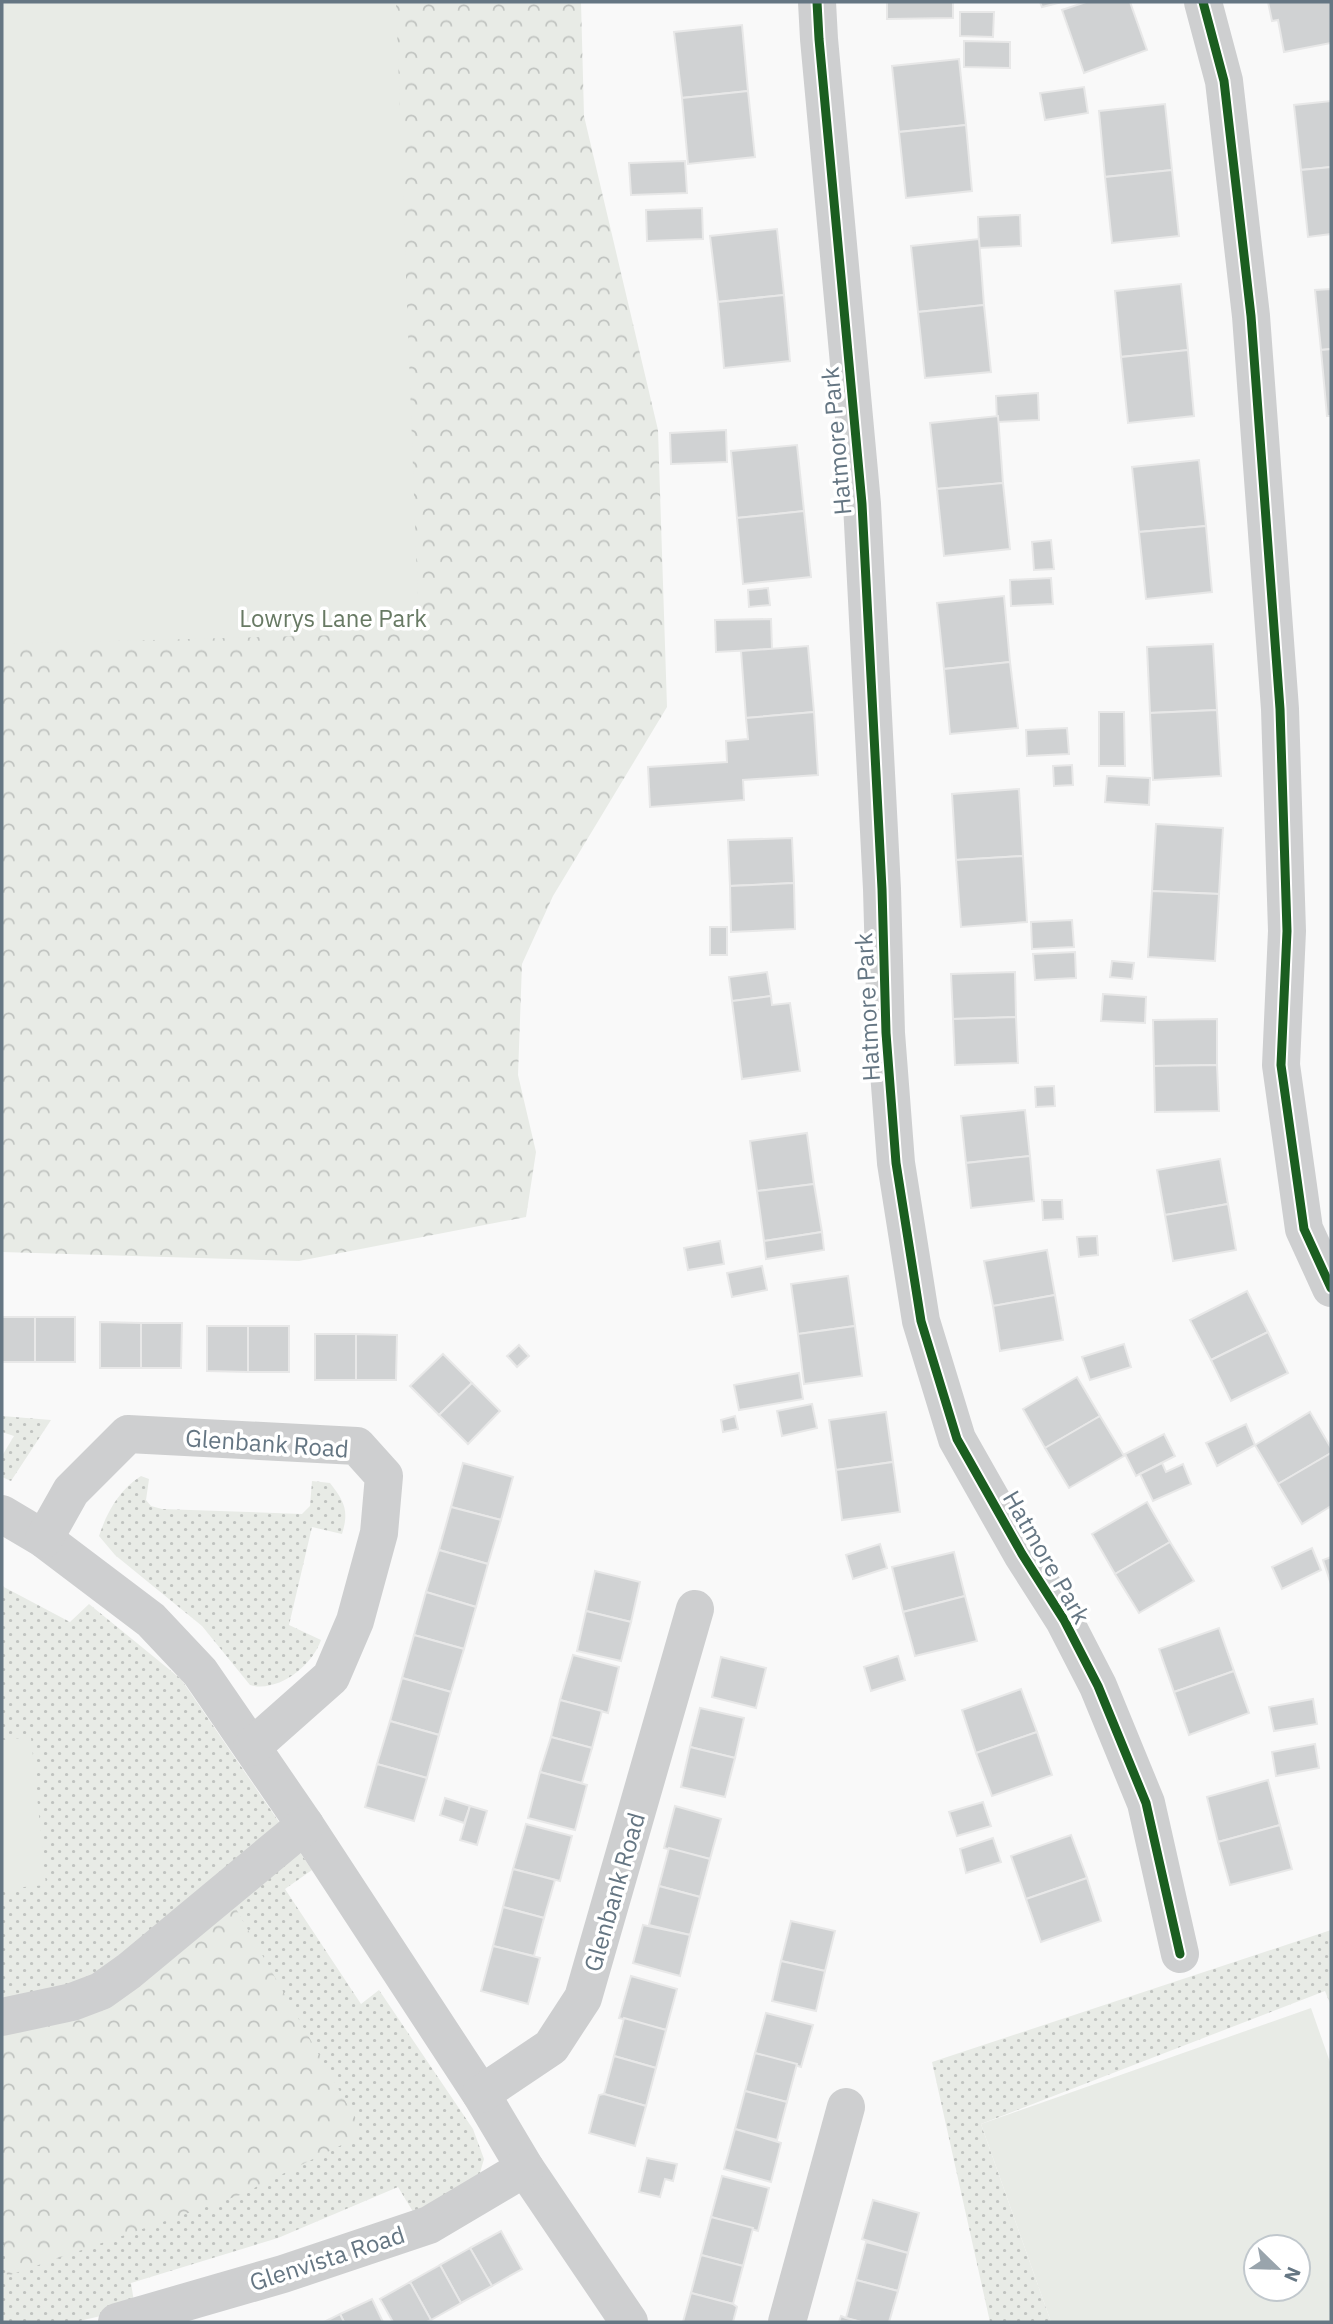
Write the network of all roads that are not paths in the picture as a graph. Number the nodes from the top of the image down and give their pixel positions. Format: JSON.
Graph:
{"nodes":[{"id":1,"x":817,"y":2,"type":"edge"},
{"id":2,"x":1203,"y":2,"type":"edge"},
{"id":3,"x":1331,"y":1288,"type":"edge"},
{"id":4,"x":2,"y":1514,"type":"edge"},
{"id":5,"x":44,"y":1539,"type":"junction"},
{"id":6,"x":695,"y":1609,"type":"dead end"},
{"id":7,"x":253,"y":1748,"type":"junction"},
{"id":8,"x":305,"y":1825,"type":"junction"},
{"id":9,"x":1180,"y":1954,"type":"dead end"},
{"id":10,"x":2,"y":2017,"type":"edge"},
{"id":11,"x":481,"y":2094,"type":"junction"},
{"id":12,"x":846,"y":2107,"type":"dead end"},
{"id":13,"x":525,"y":2168,"type":"junction"},
{"id":14,"x":622,"y":2320,"type":"edge"},
{"id":15,"x":117,"y":2322,"type":"edge"},
{"id":16,"x":787,"y":2322,"type":"edge"}],
"edges":[{"from":1,"to":9,"type":"street","name":"Hatmore Park"},
{"from":2,"to":3,"type":"street"},
{"from":4,"to":5,"type":"street"},
{"from":5,"to":7,"type":"street"},
{"from":5,"to":7,"type":"street","name":"Glenbank Road"},
{"from":6,"to":11,"type":"street","name":"Glenbank Road"},
{"from":7,"to":8,"type":"street"},
{"from":8,"to":10,"type":"street"},
{"from":8,"to":11,"type":"street"},
{"from":11,"to":13,"type":"street"},
{"from":12,"to":16,"type":"street"},
{"from":13,"to":14,"type":"street"},
{"from":13,"to":15,"type":"street","name":"Glenvista Road"}]}
